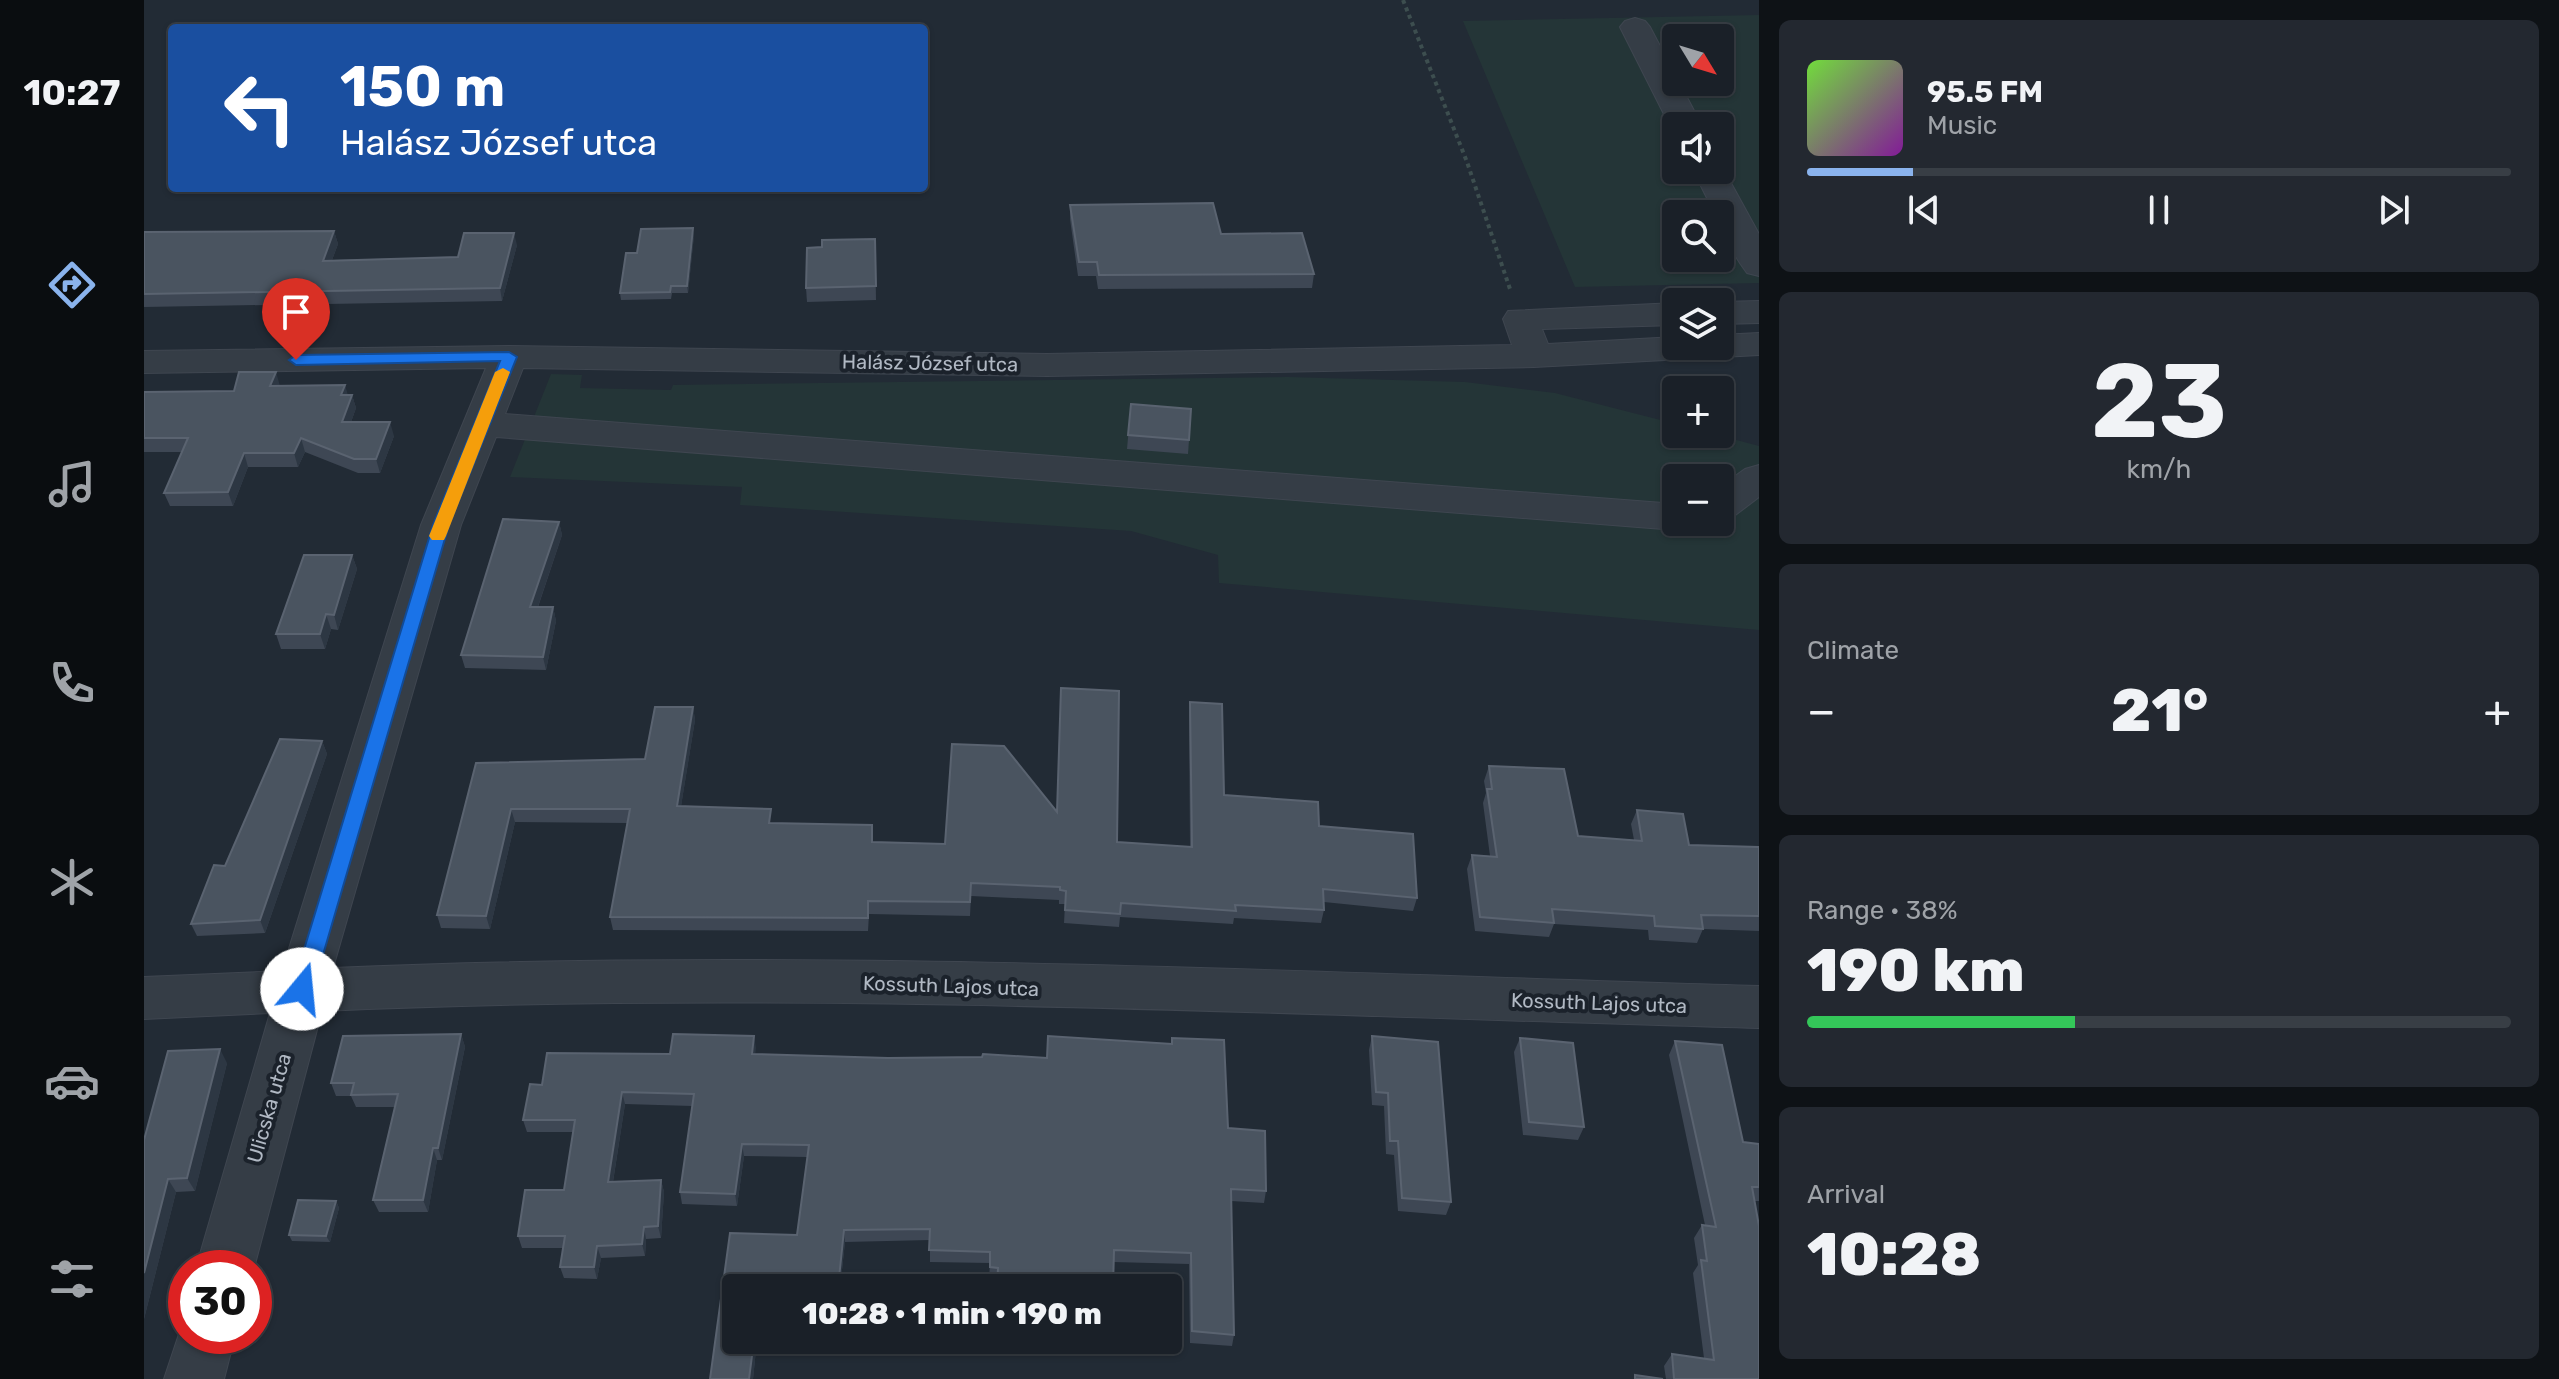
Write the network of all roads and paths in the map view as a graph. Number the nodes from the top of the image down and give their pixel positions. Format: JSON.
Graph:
{"nodes":[{"id":1,"x":1403,"y":0,"type":"edge"},
{"id":2,"x":1635,"y":27,"type":"dead end"},
{"id":3,"x":1679,"y":112,"type":"edge"},
{"id":4,"x":1716,"y":184,"type":"edge"},
{"id":5,"x":1759,"y":266,"type":"edge"},
{"id":6,"x":1759,"y":312,"type":"edge"},
{"id":7,"x":1734,"y":313,"type":"edge"},
{"id":8,"x":1662,"y":314,"type":"edge"},
{"id":9,"x":1521,"y":319,"type":"junction"},
{"id":10,"x":1759,"y":344,"type":"edge"},
{"id":11,"x":1734,"y":345,"type":"edge"},
{"id":12,"x":1662,"y":349,"type":"edge"},
{"id":13,"x":1534,"y":356,"type":"junction"},
{"id":14,"x":509,"y":357,"type":"junction"},
{"id":15,"x":144,"y":362,"type":"edge"},
{"id":16,"x":480,"y":424,"type":"junction"},
{"id":17,"x":1759,"y":478,"type":"edge"},
{"id":18,"x":1734,"y":497,"type":"edge"},
{"id":19,"x":1662,"y":516,"type":"edge"},
{"id":20,"x":302,"y":989,"type":"junction"},
{"id":21,"x":144,"y":998,"type":"edge"},
{"id":22,"x":1759,"y":1007,"type":"edge"},
{"id":23,"x":230,"y":1250,"type":"edge"},
{"id":24,"x":201,"y":1354,"type":"edge"},
{"id":25,"x":194,"y":1379,"type":"edge"}],
"edges":[{"from":1,"to":9,"type":"path"},
{"from":2,"to":3,"type":"street"},
{"from":4,"to":5,"type":"street"},
{"from":6,"to":7,"type":"street"},
{"from":8,"to":9,"type":"street"},
{"from":9,"to":13,"type":"street"},
{"from":10,"to":11,"type":"street","name":"Halász József utca"},
{"from":12,"to":13,"type":"street","name":"Halász József utca"},
{"from":13,"to":14,"type":"street","name":"Halász József utca"},
{"from":14,"to":15,"type":"street","name":"Halász József utca"},
{"from":14,"to":16,"type":"street","name":"Ulicska utca"},
{"from":16,"to":19,"type":"street"},
{"from":16,"to":20,"type":"street","name":"Ulicska utca"},
{"from":17,"to":18,"type":"street"},
{"from":20,"to":21,"type":"street","name":"Kossuth Lajos utca"},
{"from":20,"to":22,"type":"street","name":"Kossuth Lajos utca"},
{"from":20,"to":23,"type":"street","name":"Ulicska utca"},
{"from":24,"to":25,"type":"street"}]}
